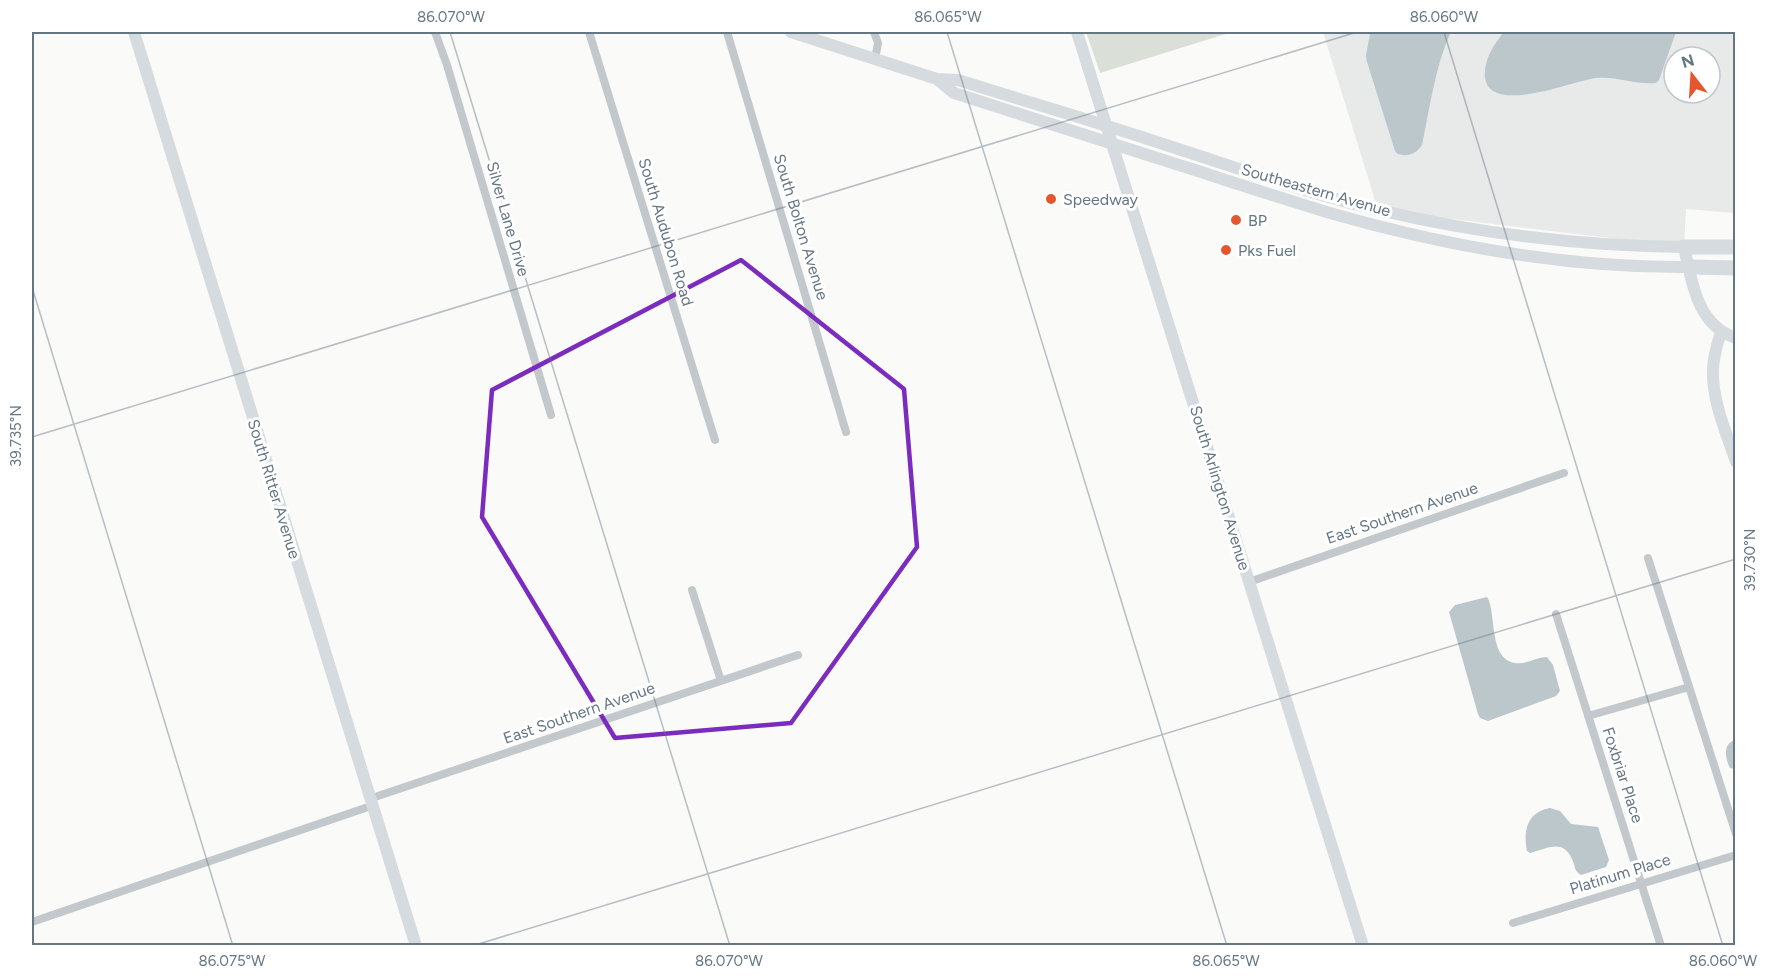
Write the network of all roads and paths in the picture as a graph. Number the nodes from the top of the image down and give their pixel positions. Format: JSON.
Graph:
{"nodes":[{"id":1,"x":134,"y":32,"type":"edge"},
{"id":2,"x":435,"y":32,"type":"edge"},
{"id":3,"x":590,"y":32,"type":"edge"},
{"id":4,"x":727,"y":32,"type":"edge"},
{"id":5,"x":790,"y":32,"type":"edge"},
{"id":6,"x":874,"y":32,"type":"edge"},
{"id":7,"x":1077,"y":32,"type":"edge"},
{"id":8,"x":875,"y":58,"type":"junction"},
{"id":9,"x":937,"y":80,"type":"junction"},
{"id":10,"x":1106,"y":127,"type":"junction"},
{"id":11,"x":1112,"y":143,"type":"junction"},
{"id":12,"x":1684,"y":247,"type":"junction"},
{"id":13,"x":1736,"y":247,"type":"edge"},
{"id":14,"x":1689,"y":267,"type":"junction"},
{"id":15,"x":1736,"y":268,"type":"edge"},
{"id":16,"x":1721,"y":332,"type":"junction"},
{"id":17,"x":1736,"y":338,"type":"edge"},
{"id":18,"x":551,"y":415,"type":"dead end"},
{"id":19,"x":846,"y":432,"type":"dead end"},
{"id":20,"x":715,"y":440,"type":"dead end"},
{"id":21,"x":1736,"y":462,"type":"edge"},
{"id":22,"x":1564,"y":473,"type":"dead end"},
{"id":23,"x":1648,"y":558,"type":"dead end"},
{"id":24,"x":1249,"y":582,"type":"junction"},
{"id":25,"x":692,"y":590,"type":"dead end"},
{"id":26,"x":1556,"y":614,"type":"dead end"},
{"id":27,"x":798,"y":655,"type":"dead end"},
{"id":28,"x":721,"y":681,"type":"junction"},
{"id":29,"x":1689,"y":687,"type":"junction"},
{"id":30,"x":1588,"y":716,"type":"junction"},
{"id":31,"x":370,"y":802,"type":"junction"},
{"id":32,"x":1736,"y":834,"type":"edge"},
{"id":33,"x":1736,"y":855,"type":"edge"},
{"id":34,"x":1642,"y":884,"type":"junction"},
{"id":35,"x":32,"y":922,"type":"edge"},
{"id":36,"x":1513,"y":923,"type":"dead end"},
{"id":37,"x":416,"y":945,"type":"edge"},
{"id":38,"x":1363,"y":945,"type":"edge"},
{"id":39,"x":1662,"y":945,"type":"edge"}],
"edges":[{"from":1,"to":31,"type":"main road","name":"South Ritter Avenue"},
{"from":2,"to":18,"type":"street","name":"Silver Lane Drive"},
{"from":3,"to":20,"type":"street","name":"South Audubon Road"},
{"from":4,"to":19,"type":"street","name":"South Bolton Avenue"},
{"from":5,"to":8,"type":"main road","name":"Southeastern Avenue"},
{"from":6,"to":8,"type":"street"},
{"from":7,"to":10,"type":"main road","name":"South Arlington Avenue"},
{"from":8,"to":9,"type":"main road","name":"Southeastern Avenue"},
{"from":9,"to":10,"type":"main road","name":"Southeastern Avenue"},
{"from":9,"to":11,"type":"main road","name":"Southeastern Avenue"},
{"from":10,"to":11,"type":"main road","name":"South Arlington Avenue"},
{"from":10,"to":12,"type":"main road","name":"Southeastern Avenue"},
{"from":11,"to":14,"type":"main road","name":"Southeastern Avenue"},
{"from":11,"to":24,"type":"main road","name":"South Arlington Avenue"},
{"from":12,"to":13,"type":"highway"},
{"from":12,"to":14,"type":"main road"},
{"from":14,"to":15,"type":"highway"},
{"from":14,"to":16,"type":"main road"},
{"from":16,"to":17,"type":"main road"},
{"from":16,"to":21,"type":"main road"},
{"from":22,"to":24,"type":"street","name":"East Southern Avenue"},
{"from":23,"to":29,"type":"street"},
{"from":24,"to":38,"type":"main road","name":"South Arlington Avenue"},
{"from":25,"to":28,"type":"street"},
{"from":26,"to":30,"type":"street","name":"Foxbriar Place"},
{"from":27,"to":28,"type":"street","name":"East Southern Avenue"},
{"from":28,"to":31,"type":"street","name":"East Southern Avenue"},
{"from":29,"to":30,"type":"street"},
{"from":29,"to":32,"type":"street"},
{"from":30,"to":34,"type":"street","name":"Foxbriar Place"},
{"from":31,"to":35,"type":"street","name":"East Southern Avenue"},
{"from":31,"to":37,"type":"main road","name":"South Ritter Avenue"},
{"from":33,"to":34,"type":"street","name":"Platinum Place"},
{"from":34,"to":36,"type":"street","name":"Platinum Place"},
{"from":34,"to":39,"type":"street","name":"Foxbriar Place"}]}
